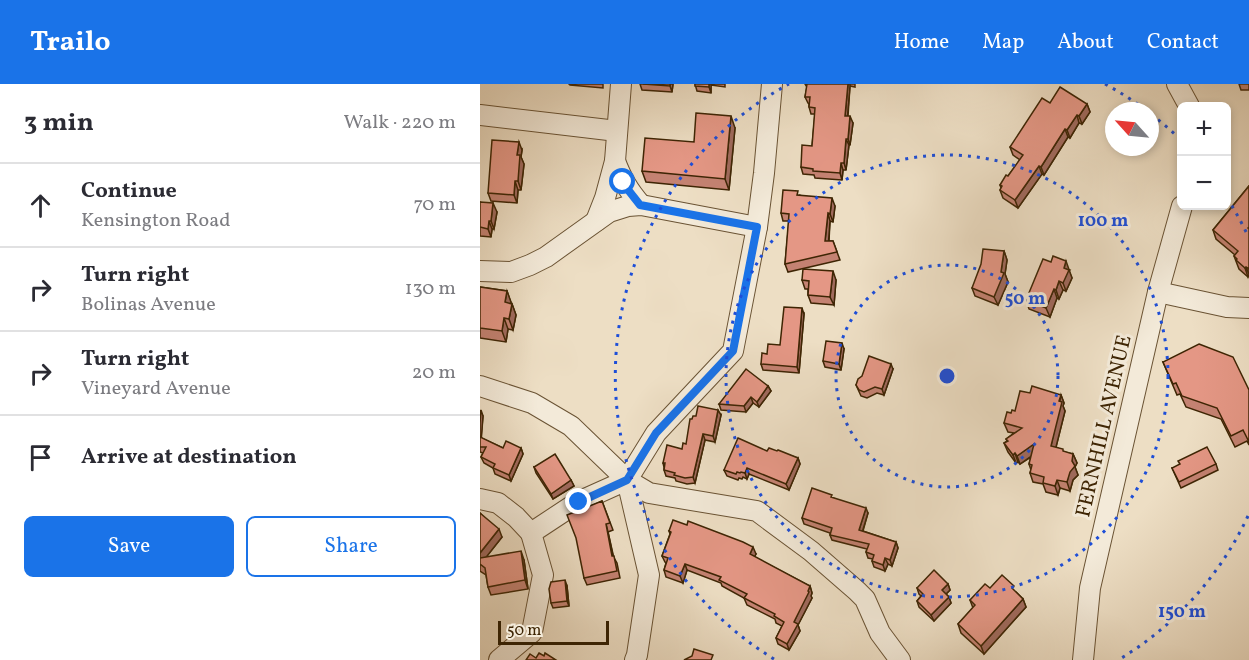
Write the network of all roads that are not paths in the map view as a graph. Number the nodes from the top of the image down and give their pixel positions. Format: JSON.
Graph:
{"nodes":[{"id":1,"x":621,"y":84,"type":"edge"},
{"id":2,"x":772,"y":84,"type":"edge"},
{"id":3,"x":1177,"y":84,"type":"edge"},
{"id":4,"x":1186,"y":102,"type":"edge"},
{"id":5,"x":480,"y":115,"type":"edge"},
{"id":6,"x":617,"y":131,"type":"junction"},
{"id":7,"x":615,"y":161,"type":"junction"},
{"id":8,"x":640,"y":205,"type":"junction"},
{"id":9,"x":1181,"y":210,"type":"edge"},
{"id":10,"x":596,"y":221,"type":"junction"},
{"id":11,"x":757,"y":227,"type":"junction"},
{"id":12,"x":480,"y":271,"type":"edge"},
{"id":13,"x":1158,"y":292,"type":"junction"},
{"id":14,"x":1249,"y":308,"type":"edge"},
{"id":15,"x":480,"y":386,"type":"edge"},
{"id":16,"x":627,"y":480,"type":"junction"},
{"id":17,"x":480,"y":500,"type":"edge"},
{"id":18,"x":531,"y":533,"type":"junction"},
{"id":19,"x":499,"y":660,"type":"edge"},
{"id":20,"x":635,"y":660,"type":"edge"},
{"id":21,"x":900,"y":660,"type":"edge"},
{"id":22,"x":1083,"y":660,"type":"edge"}],
"edges":[{"from":1,"to":6,"type":"street"},
{"from":2,"to":11,"type":"street"},
{"from":3,"to":4,"type":"street"},
{"from":5,"to":6,"type":"street"},
{"from":6,"to":7,"type":"street"},
{"from":7,"to":8,"type":"street"},
{"from":7,"to":10,"type":"street"},
{"from":8,"to":10,"type":"street"},
{"from":8,"to":11,"type":"street"},
{"from":9,"to":13,"type":"street","name":"FERNHILL AVENUE"},
{"from":10,"to":12,"type":"street"},
{"from":11,"to":16,"type":"street"},
{"from":13,"to":14,"type":"street"},
{"from":13,"to":22,"type":"street","name":"FERNHILL AVENUE"},
{"from":15,"to":16,"type":"street"},
{"from":16,"to":18,"type":"street"},
{"from":16,"to":20,"type":"street"},
{"from":16,"to":21,"type":"street"},
{"from":17,"to":18,"type":"street"},
{"from":18,"to":19,"type":"street"}]}
